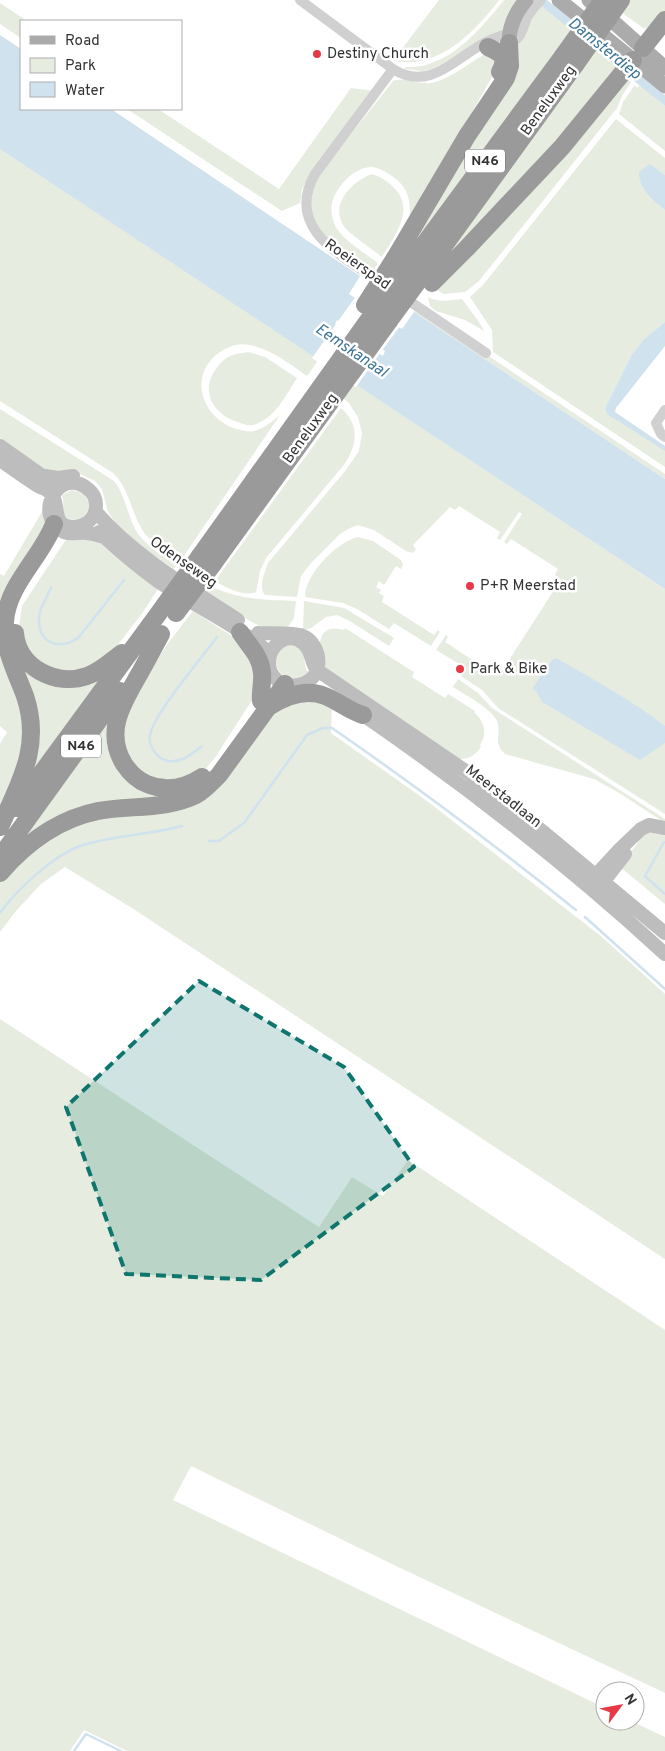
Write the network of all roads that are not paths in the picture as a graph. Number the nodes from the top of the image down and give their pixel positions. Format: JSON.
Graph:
{"nodes":[{"id":1,"x":300,"y":0,"type":"edge"},
{"id":2,"x":559,"y":0,"type":"edge"},
{"id":3,"x":589,"y":0,"type":"edge"},
{"id":4,"x":603,"y":0,"type":"edge"},
{"id":5,"x":621,"y":0,"type":"edge"},
{"id":6,"x":535,"y":1,"type":"edge"},
{"id":7,"x":665,"y":20,"type":"edge"},
{"id":8,"x":509,"y":38,"type":"junction"},
{"id":9,"x":482,"y":48,"type":"junction"},
{"id":10,"x":569,"y":61,"type":"junction"},
{"id":11,"x":632,"y":61,"type":"junction"},
{"id":12,"x":393,"y":69,"type":"junction"},
{"id":13,"x":663,"y":73,"type":"edge"},
{"id":14,"x":478,"y":119,"type":"junction"},
{"id":15,"x":414,"y":271,"type":"junction"},
{"id":16,"x":486,"y":353,"type":"dead end"},
{"id":17,"x":320,"y":402,"type":"junction"},
{"id":18,"x":665,"y":410,"type":"edge"},
{"id":19,"x":665,"y":437,"type":"edge"},
{"id":20,"x":0,"y":446,"type":"edge"},
{"id":21,"x":0,"y":460,"type":"edge"},
{"id":22,"x":42,"y":482,"type":"junction"},
{"id":23,"x":55,"y":494,"type":"junction"},
{"id":24,"x":96,"y":512,"type":"junction"},
{"id":25,"x":71,"y":528,"type":"junction"},
{"id":26,"x":107,"y":532,"type":"junction"},
{"id":27,"x":170,"y":609,"type":"junction"},
{"id":28,"x":240,"y":632,"type":"junction"},
{"id":29,"x":161,"y":634,"type":"junction"},
{"id":30,"x":138,"y":640,"type":"junction"},
{"id":31,"x":275,"y":644,"type":"junction"},
{"id":32,"x":313,"y":675,"type":"junction"},
{"id":33,"x":279,"y":680,"type":"junction"},
{"id":34,"x":264,"y":704,"type":"junction"},
{"id":35,"x":363,"y":715,"type":"junction"},
{"id":36,"x":665,"y":828,"type":"edge"},
{"id":37,"x":0,"y":829,"type":"edge"},
{"id":38,"x":0,"y":857,"type":"edge"},
{"id":39,"x":0,"y":873,"type":"edge"},
{"id":40,"x":600,"y":878,"type":"junction"},
{"id":41,"x":591,"y":889,"type":"junction"},
{"id":42,"x":665,"y":932,"type":"edge"},
{"id":43,"x":665,"y":954,"type":"edge"}],
"edges":[{"from":1,"to":12,"type":"street"},
{"from":2,"to":11,"type":"main road"},
{"from":3,"to":11,"type":"main road"},
{"from":4,"to":10,"type":"highway","name":"Beneluxweg","number":"N46","bridge":true},
{"from":5,"to":10,"type":"highway","name":"Beneluxweg","number":"N46","bridge":true},
{"from":6,"to":8,"type":"main road"},
{"from":7,"to":11,"type":"highway","number":"N46"},
{"from":8,"to":9,"type":"street"},
{"from":8,"to":14,"type":"highway","number":"N46"},
{"from":9,"to":12,"type":"street"},
{"from":9,"to":14,"type":"highway","number":"N46"},
{"from":10,"to":15,"type":"highway","name":"Beneluxweg","number":"N46"},
{"from":11,"to":13,"type":"main road"},
{"from":11,"to":15,"type":"highway","number":"N46"},
{"from":12,"to":16,"type":"street","name":"Roeierspad"},
{"from":14,"to":15,"type":"highway","number":"N46"},
{"from":15,"to":17,"type":"highway","name":"Beneluxweg","number":"N46","bridge":true},
{"from":15,"to":17,"type":"highway","name":"Beneluxweg","number":"N46"},
{"from":17,"to":27,"type":"highway","name":"Beneluxweg","number":"N46","bridge":true},
{"from":18,"to":19,"type":"street"},
{"from":20,"to":22,"type":"main road"},
{"from":21,"to":22,"type":"main road"},
{"from":22,"to":23,"type":"main road"},
{"from":22,"to":26,"type":"main road"},
{"from":23,"to":24,"type":"main road"},
{"from":23,"to":25,"type":"main road"},
{"from":24,"to":25,"type":"main road"},
{"from":24,"to":26,"type":"main road","name":"Odenseweg"},
{"from":25,"to":26,"type":"main road"},
{"from":25,"to":30,"type":"highway","number":"N46"},
{"from":25,"to":37,"type":"highway","number":"N46"},
{"from":26,"to":28,"type":"main road","name":"Odenseweg"},
{"from":26,"to":31,"type":"main road","name":"Odenseweg"},
{"from":27,"to":29,"type":"highway","name":"Beneluxweg","number":"N46"},
{"from":27,"to":30,"type":"highway","name":"Beneluxweg","number":"N46"},
{"from":28,"to":31,"type":"main road","name":"Odenseweg"},
{"from":28,"to":34,"type":"highway"},
{"from":29,"to":34,"type":"highway","number":"N46"},
{"from":29,"to":38,"type":"highway","name":"Beneluxweg","number":"N46"},
{"from":30,"to":37,"type":"highway","name":"Beneluxweg","number":"N46"},
{"from":31,"to":32,"type":"main road"},
{"from":31,"to":33,"type":"main road"},
{"from":32,"to":33,"type":"main road"},
{"from":32,"to":35,"type":"main road","name":"Meerstadlaan"},
{"from":32,"to":40,"type":"main road","name":"Meerstadlaan"},
{"from":33,"to":34,"type":"highway","number":"N46"},
{"from":34,"to":35,"type":"highway","number":"N46"},
{"from":34,"to":39,"type":"highway","number":"N46"},
{"from":35,"to":41,"type":"main road","name":"Meerstadlaan"},
{"from":36,"to":40,"type":"main road"},
{"from":40,"to":41,"type":"main road"},
{"from":40,"to":42,"type":"main road","name":"Meerstadlaan"},
{"from":41,"to":43,"type":"main road","name":"Meerstadlaan"}]}
